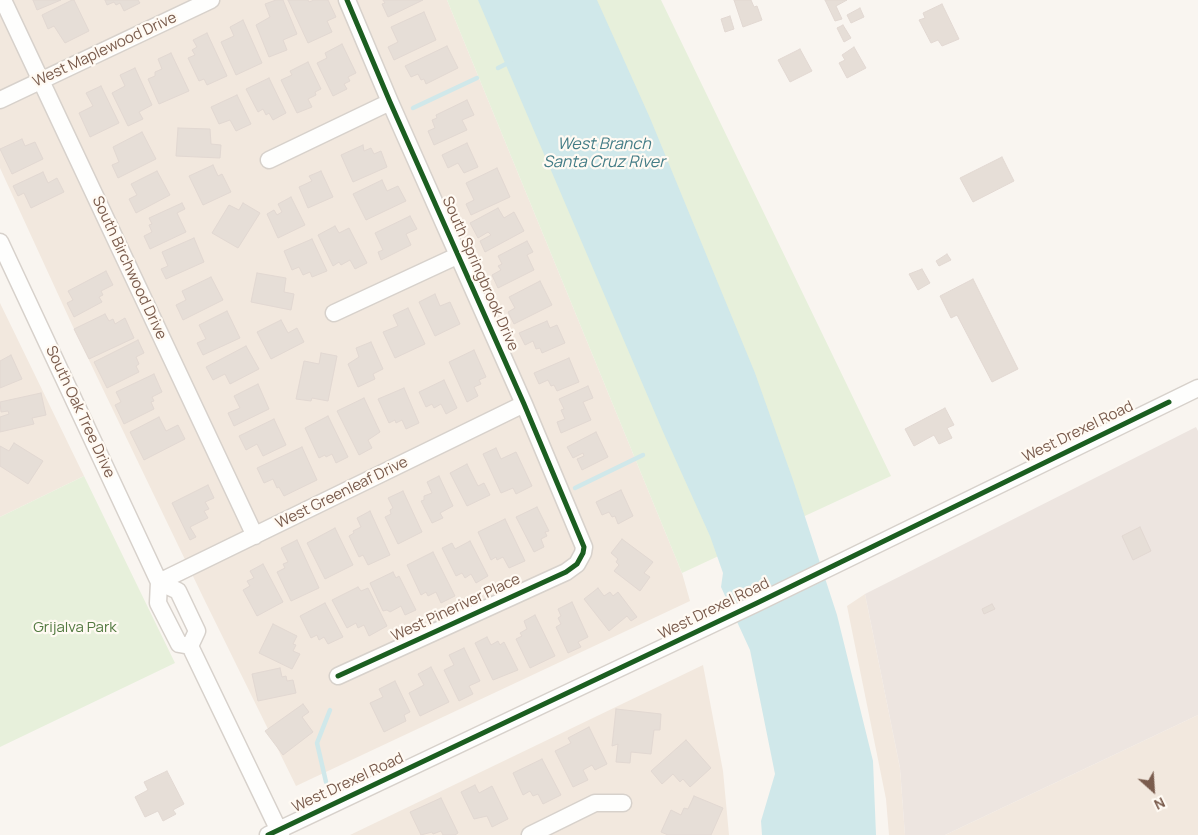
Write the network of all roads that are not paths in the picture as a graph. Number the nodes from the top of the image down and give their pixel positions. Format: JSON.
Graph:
{"nodes":[{"id":1,"x":2,"y":0,"type":"edge"},
{"id":2,"x":211,"y":0,"type":"edge"},
{"id":3,"x":347,"y":0,"type":"edge"},
{"id":4,"x":41,"y":80,"type":"junction"},
{"id":5,"x":0,"y":100,"type":"edge"},
{"id":6,"x":390,"y":102,"type":"junction"},
{"id":7,"x":269,"y":160,"type":"dead end"},
{"id":8,"x":0,"y":242,"type":"edge"},
{"id":9,"x":459,"y":255,"type":"junction"},
{"id":10,"x":334,"y":313,"type":"dead end"},
{"id":11,"x":1198,"y":388,"type":"edge"},
{"id":12,"x":524,"y":404,"type":"junction"},
{"id":13,"x":255,"y":536,"type":"junction"},
{"id":14,"x":585,"y":561,"type":"joint"},
{"id":15,"x":159,"y":582,"type":"junction"},
{"id":16,"x":190,"y":646,"type":"junction"},
{"id":17,"x":338,"y":676,"type":"dead end"},
{"id":18,"x":623,"y":803,"type":"dead end"},
{"id":19,"x":276,"y":833,"type":"edge"},
{"id":20,"x":530,"y":835,"type":"edge"}],
"edges":[{"from":1,"to":4,"type":"street","name":"South Birchwood Drive"},
{"from":2,"to":4,"type":"street","name":"West Maplewood Drive"},
{"from":3,"to":6,"type":"street","name":"South Springbrook Drive"},
{"from":4,"to":5,"type":"street","name":"West Maplewood Drive"},
{"from":4,"to":13,"type":"street","name":"South Birchwood Drive"},
{"from":6,"to":7,"type":"street"},
{"from":6,"to":9,"type":"street","name":"South Springbrook Drive"},
{"from":8,"to":15,"type":"street","name":"South Oak Tree Drive"},
{"from":9,"to":10,"type":"street"},
{"from":9,"to":12,"type":"street","name":"South Springbrook Drive"},
{"from":11,"to":19,"type":"street","name":"West Drexel Road"},
{"from":12,"to":13,"type":"street","name":"West Greenleaf Drive"},
{"from":12,"to":14,"type":"street","name":"South Springbrook Drive"},
{"from":13,"to":15,"type":"street","name":"West Greenleaf Drive"},
{"from":14,"to":17,"type":"street","name":"West Pineriver Place"},
{"from":15,"to":16,"type":"street","name":"South Oak Tree Drive"},
{"from":15,"to":16,"type":"street"},
{"from":16,"to":19,"type":"street","name":"South Oak Tree Drive"},
{"from":18,"to":20,"type":"street"}]}
